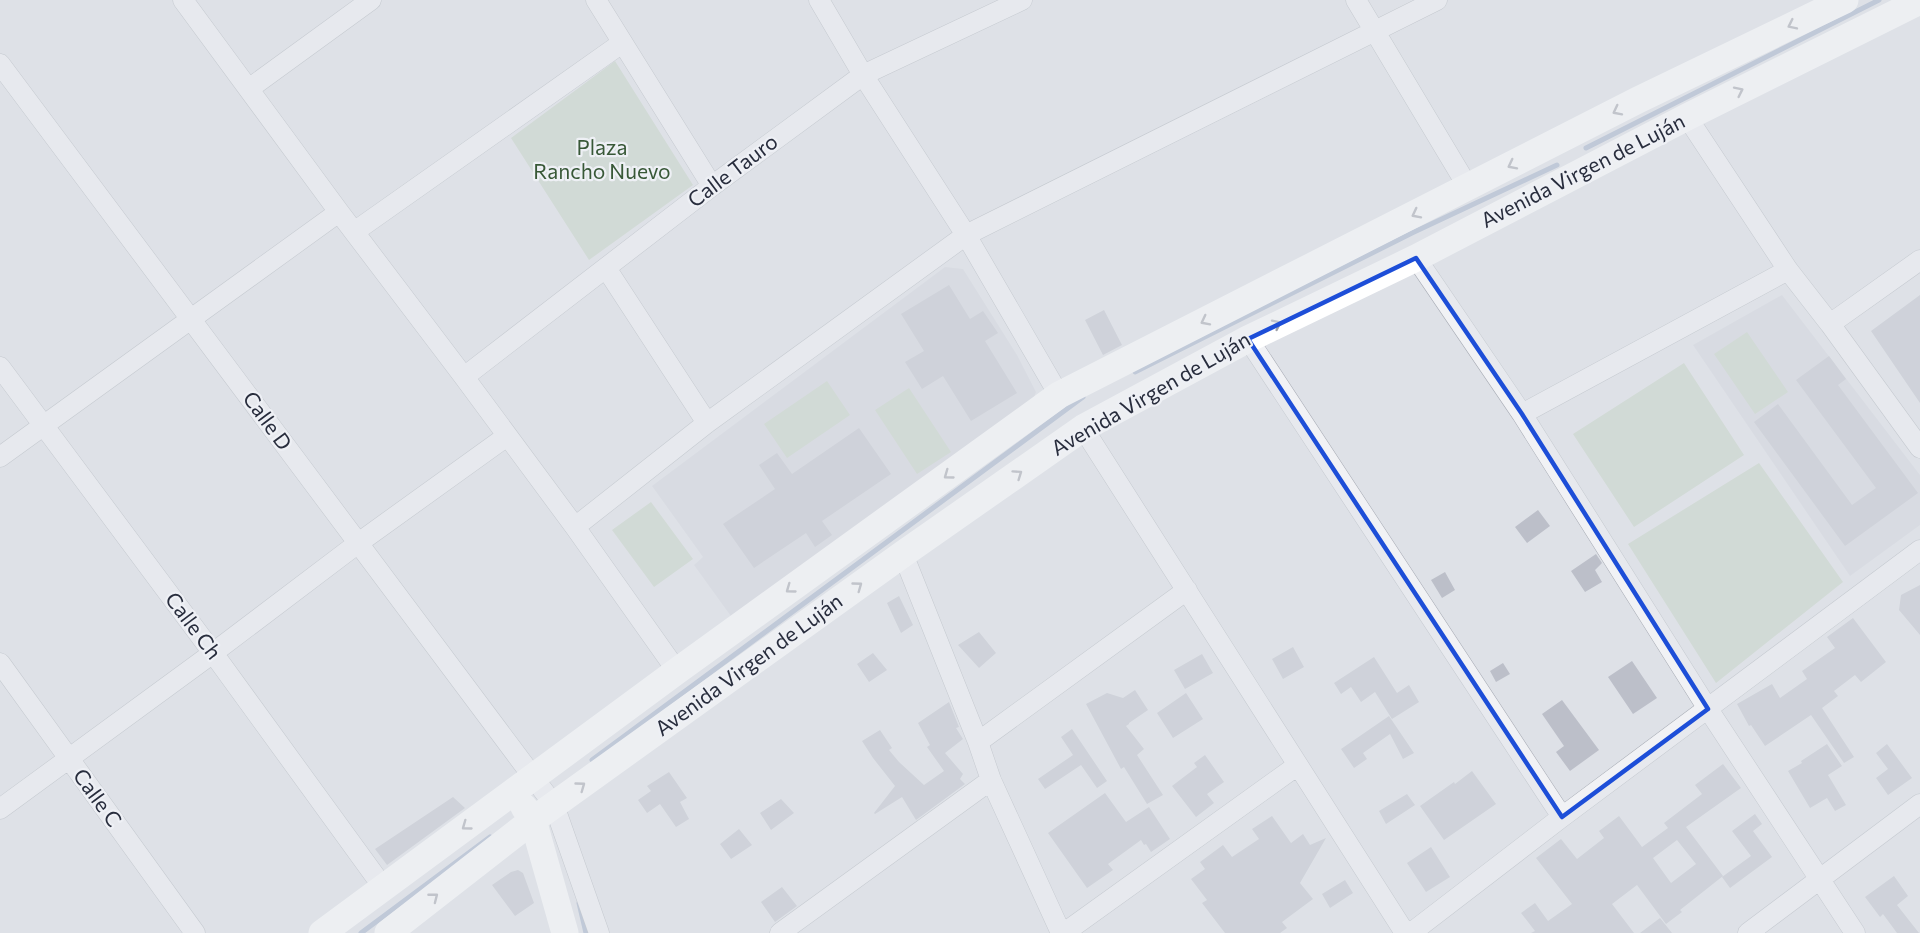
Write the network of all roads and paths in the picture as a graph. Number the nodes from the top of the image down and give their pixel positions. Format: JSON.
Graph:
{"nodes":[{"id":1,"x":183,"y":0,"type":"edge"},
{"id":2,"x":371,"y":0,"type":"edge"},
{"id":3,"x":596,"y":0,"type":"edge"},
{"id":4,"x":819,"y":0,"type":"edge"},
{"id":5,"x":1022,"y":0,"type":"edge"},
{"id":6,"x":1356,"y":0,"type":"edge"},
{"id":7,"x":1437,"y":0,"type":"edge"},
{"id":8,"x":1845,"y":0,"type":"edge"},
{"id":9,"x":1920,"y":1,"type":"edge"},
{"id":10,"x":1375,"y":31,"type":"junction"},
{"id":11,"x":622,"y":43,"type":"junction"},
{"id":12,"x":0,"y":64,"type":"edge"},
{"id":13,"x":863,"y":75,"type":"junction"},
{"id":14,"x":250,"y":88,"type":"junction"},
{"id":15,"x":1687,"y":117,"type":"junction"},
{"id":16,"x":1556,"y":142,"type":"junction"},
{"id":17,"x":1573,"y":175,"type":"junction"},
{"id":18,"x":712,"y":186,"type":"junction"},
{"id":19,"x":1468,"y":187,"type":"junction"},
{"id":20,"x":339,"y":212,"type":"junction"},
{"id":21,"x":354,"y":232,"type":"junction"},
{"id":22,"x":966,"y":235,"type":"junction"},
{"id":23,"x":1416,"y":258,"type":"junction"},
{"id":24,"x":1920,"y":260,"type":"edge"},
{"id":25,"x":606,"y":268,"type":"junction"},
{"id":26,"x":1788,"y":270,"type":"junction"},
{"id":27,"x":192,"y":319,"type":"junction"},
{"id":28,"x":1830,"y":324,"type":"junction"},
{"id":29,"x":1248,"y":339,"type":"junction"},
{"id":30,"x":0,"y":367,"type":"edge"},
{"id":31,"x":464,"y":376,"type":"junction"},
{"id":32,"x":1059,"y":395,"type":"junction"},
{"id":33,"x":1521,"y":414,"type":"junction"},
{"id":34,"x":707,"y":423,"type":"junction"},
{"id":35,"x":43,"y":426,"type":"junction"},
{"id":36,"x":1083,"y":428,"type":"junction"},
{"id":37,"x":507,"y":436,"type":"junction"},
{"id":38,"x":1920,"y":448,"type":"edge"},
{"id":39,"x":0,"y":457,"type":"edge"},
{"id":40,"x":575,"y":527,"type":"junction"},
{"id":41,"x":357,"y":544,"type":"junction"},
{"id":42,"x":1920,"y":550,"type":"edge"},
{"id":43,"x":903,"y":554,"type":"junction"},
{"id":44,"x":1186,"y":590,"type":"junction"},
{"id":45,"x":213,"y":653,"type":"junction"},
{"id":46,"x":0,"y":663,"type":"edge"},
{"id":47,"x":677,"y":670,"type":"junction"},
{"id":48,"x":1708,"y":709,"type":"junction"},
{"id":49,"x":978,"y":742,"type":"junction"},
{"id":50,"x":68,"y":758,"type":"junction"},
{"id":51,"x":1298,"y":765,"type":"junction"},
{"id":52,"x":991,"y":780,"type":"junction"},
{"id":53,"x":523,"y":784,"type":"junction"},
{"id":54,"x":1920,"y":804,"type":"edge"},
{"id":55,"x":0,"y":809,"type":"edge"},
{"id":56,"x":544,"y":813,"type":"junction"},
{"id":57,"x":1562,"y":817,"type":"junction"},
{"id":58,"x":1820,"y":878,"type":"junction"},
{"id":59,"x":383,"y":887,"type":"junction"},
{"id":60,"x":195,"y":933,"type":"edge"},
{"id":61,"x":322,"y":933,"type":"edge"},
{"id":62,"x":388,"y":933,"type":"edge"},
{"id":63,"x":565,"y":933,"type":"edge"},
{"id":64,"x":599,"y":933,"type":"edge"},
{"id":65,"x":780,"y":933,"type":"edge"},
{"id":66,"x":1062,"y":933,"type":"edge"},
{"id":67,"x":1405,"y":933,"type":"edge"},
{"id":68,"x":1411,"y":933,"type":"edge"},
{"id":69,"x":1748,"y":933,"type":"edge"},
{"id":70,"x":1855,"y":933,"type":"edge"}],
"edges":[{"from":1,"to":14,"type":"street"},
{"from":2,"to":14,"type":"street"},
{"from":3,"to":11,"type":"street"},
{"from":4,"to":13,"type":"street"},
{"from":5,"to":13,"type":"street","name":"Calle Tauro"},
{"from":6,"to":10,"type":"street"},
{"from":7,"to":10,"type":"street"},
{"from":8,"to":16,"type":"main road","name":"Avenida Virgen de Luján","one_way":true},
{"from":15,"to":9,"type":"main road","name":"Avenida Virgen de Luján","one_way":true},
{"from":10,"to":19,"type":"street"},
{"from":10,"to":22,"type":"street"},
{"from":11,"to":18,"type":"street"},
{"from":11,"to":21,"type":"street"},
{"from":12,"to":27,"type":"street","name":"Calle D"},
{"from":13,"to":18,"type":"street","name":"Calle Tauro"},
{"from":13,"to":22,"type":"street"},
{"from":14,"to":20,"type":"street"},
{"from":15,"to":17,"type":"main road","name":"Avenida Virgen de Luján"},
{"from":15,"to":26,"type":"street"},
{"from":16,"to":17,"type":"main road"},
{"from":16,"to":19,"type":"main road","name":"Avenida Virgen de Luján","one_way":true},
{"from":17,"to":23,"type":"main road","name":"Avenida Virgen de Luján"},
{"from":18,"to":25,"type":"street","name":"Calle Tauro"},
{"from":19,"to":32,"type":"main road","name":"Avenida Virgen de Luján","one_way":true},
{"from":20,"to":21,"type":"street"},
{"from":20,"to":27,"type":"street"},
{"from":21,"to":31,"type":"street"},
{"from":22,"to":32,"type":"street"},
{"from":22,"to":34,"type":"street"},
{"from":29,"to":23,"type":"main road","name":"Avenida Virgen de Luján","one_way":true},
{"from":23,"to":33,"type":"street"},
{"from":24,"to":28,"type":"street"},
{"from":25,"to":31,"type":"street","name":"Calle Tauro"},
{"from":25,"to":34,"type":"street"},
{"from":26,"to":28,"type":"street"},
{"from":26,"to":33,"type":"street"},
{"from":27,"to":35,"type":"street"},
{"from":27,"to":41,"type":"street","name":"Calle D"},
{"from":28,"to":38,"type":"street"},
{"from":29,"to":36,"type":"main road","name":"Avenida Virgen de Luján"},
{"from":29,"to":57,"type":"street"},
{"from":30,"to":35,"type":"street","name":"Calle Ch"},
{"from":31,"to":37,"type":"street"},
{"from":32,"to":47,"type":"main road","name":"Avenida Virgen de Luján","one_way":true},
{"from":33,"to":48,"type":"street"},
{"from":34,"to":40,"type":"street"},
{"from":35,"to":39,"type":"street"},
{"from":35,"to":45,"type":"street","name":"Calle Ch"},
{"from":43,"to":36,"type":"main road","name":"Avenida Virgen de Luján","one_way":true},
{"from":36,"to":44,"type":"street"},
{"from":37,"to":40,"type":"street"},
{"from":37,"to":41,"type":"street"},
{"from":40,"to":47,"type":"street"},
{"from":41,"to":45,"type":"street"},
{"from":41,"to":53,"type":"street","name":"Calle D"},
{"from":42,"to":48,"type":"street"},
{"from":43,"to":49,"type":"street"},
{"from":56,"to":43,"type":"main road","name":"Avenida Virgen de Luján","one_way":true},
{"from":44,"to":49,"type":"street"},
{"from":44,"to":51,"type":"street"},
{"from":45,"to":50,"type":"street"},
{"from":45,"to":59,"type":"street","name":"Calle Ch"},
{"from":46,"to":50,"type":"street","name":"Calle C"},
{"from":47,"to":53,"type":"main road","name":"Avenida Virgen de Luján"},
{"from":48,"to":57,"type":"street"},
{"from":48,"to":58,"type":"street"},
{"from":49,"to":52,"type":"street"},
{"from":50,"to":55,"type":"street"},
{"from":50,"to":60,"type":"street","name":"Calle C"},
{"from":51,"to":66,"type":"street"},
{"from":51,"to":67,"type":"street"},
{"from":52,"to":65,"type":"street"},
{"from":52,"to":66,"type":"street"},
{"from":53,"to":56,"type":"main road"},
{"from":53,"to":59,"type":"main road","name":"Avenida Virgen de Luján","one_way":true},
{"from":54,"to":58,"type":"street"},
{"from":62,"to":56,"type":"main road","name":"Avenida Virgen de Luján","one_way":true},
{"from":56,"to":63,"type":"main road"},
{"from":56,"to":64,"type":"street"},
{"from":57,"to":68,"type":"street"},
{"from":58,"to":69,"type":"street"},
{"from":58,"to":70,"type":"street"},
{"from":59,"to":61,"type":"main road","name":"Avenida Virgen de Luján"}]}
